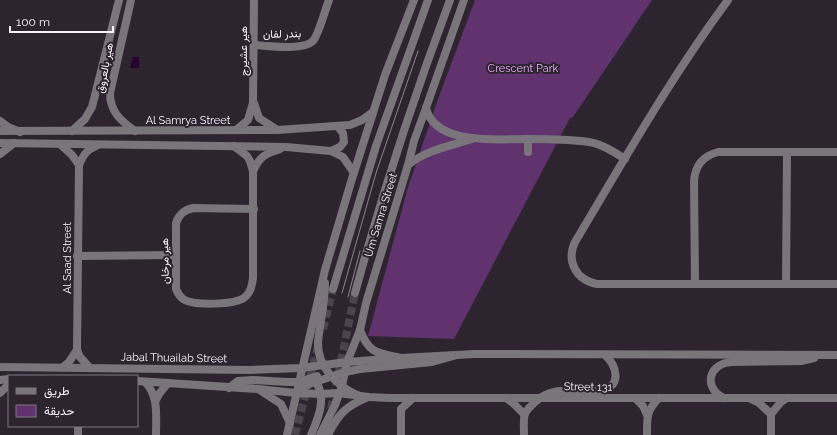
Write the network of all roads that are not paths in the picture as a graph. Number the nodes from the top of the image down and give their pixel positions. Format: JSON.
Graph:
{"nodes":[{"id":1,"x":120,"y":0,"type":"edge"},
{"id":2,"x":130,"y":0,"type":"edge"},
{"id":3,"x":254,"y":0,"type":"edge"},
{"id":4,"x":329,"y":0,"type":"edge"},
{"id":5,"x":414,"y":0,"type":"edge"},
{"id":6,"x":428,"y":0,"type":"edge"},
{"id":7,"x":450,"y":0,"type":"edge"},
{"id":8,"x":464,"y":0,"type":"edge"},
{"id":9,"x":728,"y":0,"type":"edge"},
{"id":10,"x":254,"y":46,"type":"junction"},
{"id":11,"x":253,"y":102,"type":"junction"},
{"id":12,"x":426,"y":108,"type":"junction"},
{"id":13,"x":373,"y":112,"type":"junction"},
{"id":14,"x":0,"y":121,"type":"edge"},
{"id":15,"x":337,"y":126,"type":"junction"},
{"id":16,"x":235,"y":130,"type":"junction"},
{"id":17,"x":277,"y":130,"type":"junction"},
{"id":18,"x":0,"y":131,"type":"edge"},
{"id":19,"x":72,"y":131,"type":"junction"},
{"id":20,"x":135,"y":131,"type":"junction"},
{"id":21,"x":20,"y":132,"type":"junction"},
{"id":22,"x":475,"y":139,"type":"junction"},
{"id":23,"x":528,"y":139,"type":"junction"},
{"id":24,"x":14,"y":143,"type":"junction"},
{"id":25,"x":0,"y":144,"type":"edge"},
{"id":26,"x":61,"y":145,"type":"junction"},
{"id":27,"x":96,"y":146,"type":"junction"},
{"id":28,"x":234,"y":146,"type":"junction"},
{"id":29,"x":286,"y":147,"type":"junction"},
{"id":30,"x":331,"y":151,"type":"junction"},
{"id":31,"x":528,"y":152,"type":"dead end"},
{"id":32,"x":786,"y":152,"type":"junction"},
{"id":33,"x":837,"y":152,"type":"edge"},
{"id":34,"x":0,"y":154,"type":"edge"},
{"id":35,"x":625,"y":159,"type":"junction"},
{"id":36,"x":78,"y":165,"type":"junction"},
{"id":37,"x":408,"y":165,"type":"junction"},
{"id":38,"x":253,"y":171,"type":"junction"},
{"id":39,"x":354,"y":173,"type":"junction"},
{"id":40,"x":254,"y":209,"type":"junction"},
{"id":41,"x":175,"y":255,"type":"junction"},
{"id":42,"x":77,"y":256,"type":"junction"},
{"id":43,"x":325,"y":270,"type":"junction"},
{"id":44,"x":695,"y":284,"type":"junction"},
{"id":45,"x":786,"y":284,"type":"junction"},
{"id":46,"x":837,"y":284,"type":"edge"},
{"id":47,"x":333,"y":289,"type":"tunnel mouth"},
{"id":48,"x":355,"y":293,"type":"tunnel mouth"},
{"id":49,"x":360,"y":330,"type":"junction"},
{"id":50,"x":77,"y":350,"type":"junction"},
{"id":51,"x":605,"y":355,"type":"junction"},
{"id":52,"x":822,"y":355,"type":"junction"},
{"id":53,"x":837,"y":355,"type":"edge"},
{"id":54,"x":457,"y":356,"type":"junction"},
{"id":55,"x":402,"y":358,"type":"junction"},
{"id":56,"x":347,"y":362,"type":"junction"},
{"id":57,"x":0,"y":367,"type":"edge"},
{"id":58,"x":63,"y":367,"type":"junction"},
{"id":59,"x":90,"y":368,"type":"junction"},
{"id":60,"x":302,"y":368,"type":"junction"},
{"id":61,"x":328,"y":371,"type":"junction"},
{"id":62,"x":344,"y":372,"type":"junction"},
{"id":63,"x":314,"y":380,"type":"junction"},
{"id":64,"x":141,"y":382,"type":"edge"},
{"id":65,"x":299,"y":382,"type":"junction"},
{"id":66,"x":168,"y":383,"type":"junction"},
{"id":67,"x":8,"y":385,"type":"edge"},
{"id":68,"x":229,"y":388,"type":"junction"},
{"id":69,"x":258,"y":389,"type":"junction"},
{"id":70,"x":340,"y":390,"type":"junction"},
{"id":71,"x":0,"y":393,"type":"edge"},
{"id":72,"x":296,"y":393,"type":"junction"},
{"id":73,"x":321,"y":394,"type":"junction"},
{"id":74,"x":368,"y":397,"type":"junction"},
{"id":75,"x":540,"y":397,"type":"junction"},
{"id":76,"x":390,"y":398,"type":"junction"},
{"id":77,"x":413,"y":398,"type":"junction"},
{"id":78,"x":505,"y":398,"type":"junction"},
{"id":79,"x":636,"y":398,"type":"junction"},
{"id":80,"x":659,"y":398,"type":"junction"},
{"id":81,"x":724,"y":398,"type":"junction"},
{"id":82,"x":750,"y":398,"type":"junction"},
{"id":83,"x":787,"y":398,"type":"junction"},
{"id":84,"x":837,"y":398,"type":"edge"},
{"id":85,"x":156,"y":400,"type":"junction"},
{"id":86,"x":401,"y":409,"type":"junction"},
{"id":87,"x":524,"y":414,"type":"junction"},
{"id":88,"x":771,"y":414,"type":"junction"},
{"id":89,"x":647,"y":415,"type":"junction"},
{"id":90,"x":290,"y":423,"type":"junction"},
{"id":91,"x":156,"y":435,"type":"edge"},
{"id":92,"x":287,"y":435,"type":"edge"},
{"id":93,"x":311,"y":435,"type":"edge"},
{"id":94,"x":320,"y":435,"type":"edge"},
{"id":95,"x":328,"y":435,"type":"edge"},
{"id":96,"x":401,"y":435,"type":"edge"},
{"id":97,"x":524,"y":435,"type":"edge"},
{"id":98,"x":647,"y":435,"type":"edge"},
{"id":99,"x":771,"y":435,"type":"edge"}],
"edges":[{"from":1,"to":19,"type":"street","name":"هير بالعروق"},
{"from":2,"to":20,"type":"street","name":"هير بالعروق"},
{"from":3,"to":10,"type":"street","name":"هير عشيرج"},
{"from":4,"to":10,"type":"street","name":"بندر لفان"},
{"from":5,"to":13,"type":"street"},
{"from":6,"to":47,"type":"street"},
{"from":7,"to":48,"type":"street","name":"Um Samra Street"},
{"from":8,"to":12,"type":"street","name":"Um Samra Street"},
{"from":9,"to":35,"type":"street"},
{"from":10,"to":11,"type":"street","name":"هير عشيرج"},
{"from":11,"to":16,"type":"street","name":"هير عشيرج"},
{"from":11,"to":17,"type":"street","name":"هير عشيرج"},
{"from":12,"to":22,"type":"street"},
{"from":12,"to":37,"type":"street","name":"Um Samra Street"},
{"from":13,"to":15,"type":"street","name":"Al Samrya Street"},
{"from":13,"to":39,"type":"street"},
{"from":14,"to":21,"type":"street"},
{"from":15,"to":17,"type":"street","name":"Al Samrya Street"},
{"from":15,"to":30,"type":"street"},
{"from":16,"to":17,"type":"street","name":"Al Samrya Street"},
{"from":16,"to":20,"type":"street","name":"Al Samrya Street"},
{"from":18,"to":21,"type":"street","name":"Al Samrya Street"},
{"from":19,"to":20,"type":"street","name":"Al Samrya Street"},
{"from":19,"to":21,"type":"street","name":"Al Samrya Street"},
{"from":22,"to":23,"type":"street"},
{"from":22,"to":37,"type":"street"},
{"from":23,"to":31,"type":"street"},
{"from":23,"to":35,"type":"street"},
{"from":24,"to":25,"type":"street"},
{"from":24,"to":26,"type":"street"},
{"from":24,"to":34,"type":"street"},
{"from":26,"to":27,"type":"street"},
{"from":26,"to":36,"type":"street"},
{"from":27,"to":28,"type":"street"},
{"from":27,"to":36,"type":"street"},
{"from":28,"to":29,"type":"street"},
{"from":28,"to":38,"type":"street","name":"هير مرخان"},
{"from":29,"to":30,"type":"street"},
{"from":29,"to":38,"type":"street"},
{"from":30,"to":39,"type":"street"},
{"from":32,"to":33,"type":"street"},
{"from":32,"to":44,"type":"street"},
{"from":32,"to":45,"type":"street"},
{"from":35,"to":44,"type":"street"},
{"from":36,"to":42,"type":"street","name":"Al Saad Street"},
{"from":37,"to":49,"type":"street","name":"Um Samra Street"},
{"from":38,"to":40,"type":"street","name":"هير مرخان"},
{"from":39,"to":43,"type":"street"},
{"from":40,"to":41,"type":"street","name":"هير مرخان"},
{"from":40,"to":41,"type":"street","name":"هير مرخان"},
{"from":41,"to":42,"type":"street"},
{"from":42,"to":50,"type":"street","name":"Al Saad Street"},
{"from":43,"to":60,"type":"street"},
{"from":43,"to":61,"type":"street"},
{"from":44,"to":45,"type":"street"},
{"from":45,"to":46,"type":"street"},
{"from":49,"to":55,"type":"street"},
{"from":49,"to":56,"type":"street","name":"Um Samra Street"},
{"from":50,"to":58,"type":"street"},
{"from":50,"to":59,"type":"street"},
{"from":51,"to":52,"type":"street"},
{"from":51,"to":54,"type":"street"},
{"from":51,"to":75,"type":"street"},
{"from":52,"to":53,"type":"street"},
{"from":52,"to":81,"type":"street"},
{"from":54,"to":55,"type":"street"},
{"from":54,"to":62,"type":"street"},
{"from":55,"to":56,"type":"street"},
{"from":56,"to":61,"type":"street","name":"Jabal Thuailab Street"},
{"from":56,"to":62,"type":"street","name":"Um Samra Street"},
{"from":57,"to":58,"type":"street","name":"Jabal Thuailab Street"},
{"from":58,"to":59,"type":"street","name":"Jabal Thuailab Street"},
{"from":59,"to":60,"type":"street","name":"Jabal Thuailab Street"},
{"from":60,"to":61,"type":"street","name":"Jabal Thuailab Street"},
{"from":60,"to":63,"type":"street"},
{"from":60,"to":65,"type":"street"},
{"from":61,"to":62,"type":"street"},
{"from":61,"to":63,"type":"street"},
{"from":61,"to":70,"type":"street"},
{"from":62,"to":70,"type":"street","name":"Um Samra Street"},
{"from":63,"to":65,"type":"street"},
{"from":63,"to":72,"type":"street"},
{"from":63,"to":73,"type":"street"},
{"from":64,"to":66,"type":"street"},
{"from":64,"to":85,"type":"street"},
{"from":65,"to":68,"type":"street"},
{"from":65,"to":72,"type":"street"},
{"from":66,"to":68,"type":"street"},
{"from":66,"to":85,"type":"street"},
{"from":67,"to":71,"type":"street"},
{"from":68,"to":69,"type":"street"},
{"from":69,"to":72,"type":"street"},
{"from":69,"to":90,"type":"street"},
{"from":70,"to":73,"type":"street"},
{"from":70,"to":74,"type":"street","name":"Street 131"},
{"from":70,"to":94,"type":"street","name":"Um Samra Street"},
{"from":72,"to":73,"type":"street"},
{"from":72,"to":90,"type":"street"},
{"from":73,"to":93,"type":"street"},
{"from":74,"to":76,"type":"street","name":"Street 131"},
{"from":74,"to":95,"type":"street"},
{"from":75,"to":78,"type":"street","name":"Street 131"},
{"from":75,"to":79,"type":"street","name":"Street 131"},
{"from":75,"to":87,"type":"street"},
{"from":76,"to":77,"type":"street","name":"Street 131"},
{"from":76,"to":86,"type":"street"},
{"from":77,"to":78,"type":"street","name":"Street 131"},
{"from":77,"to":86,"type":"street"},
{"from":78,"to":87,"type":"street"},
{"from":79,"to":80,"type":"street","name":"Street 131"},
{"from":79,"to":89,"type":"street"},
{"from":80,"to":81,"type":"street","name":"Street 131"},
{"from":80,"to":89,"type":"street"},
{"from":81,"to":82,"type":"street","name":"Street 131"},
{"from":82,"to":83,"type":"street","name":"Street 131"},
{"from":82,"to":88,"type":"street"},
{"from":83,"to":84,"type":"street","name":"Street 131"},
{"from":83,"to":88,"type":"street"},
{"from":85,"to":91,"type":"street"},
{"from":86,"to":96,"type":"street"},
{"from":87,"to":97,"type":"street"},
{"from":88,"to":99,"type":"street"},
{"from":89,"to":98,"type":"street"},
{"from":90,"to":92,"type":"street"}]}
